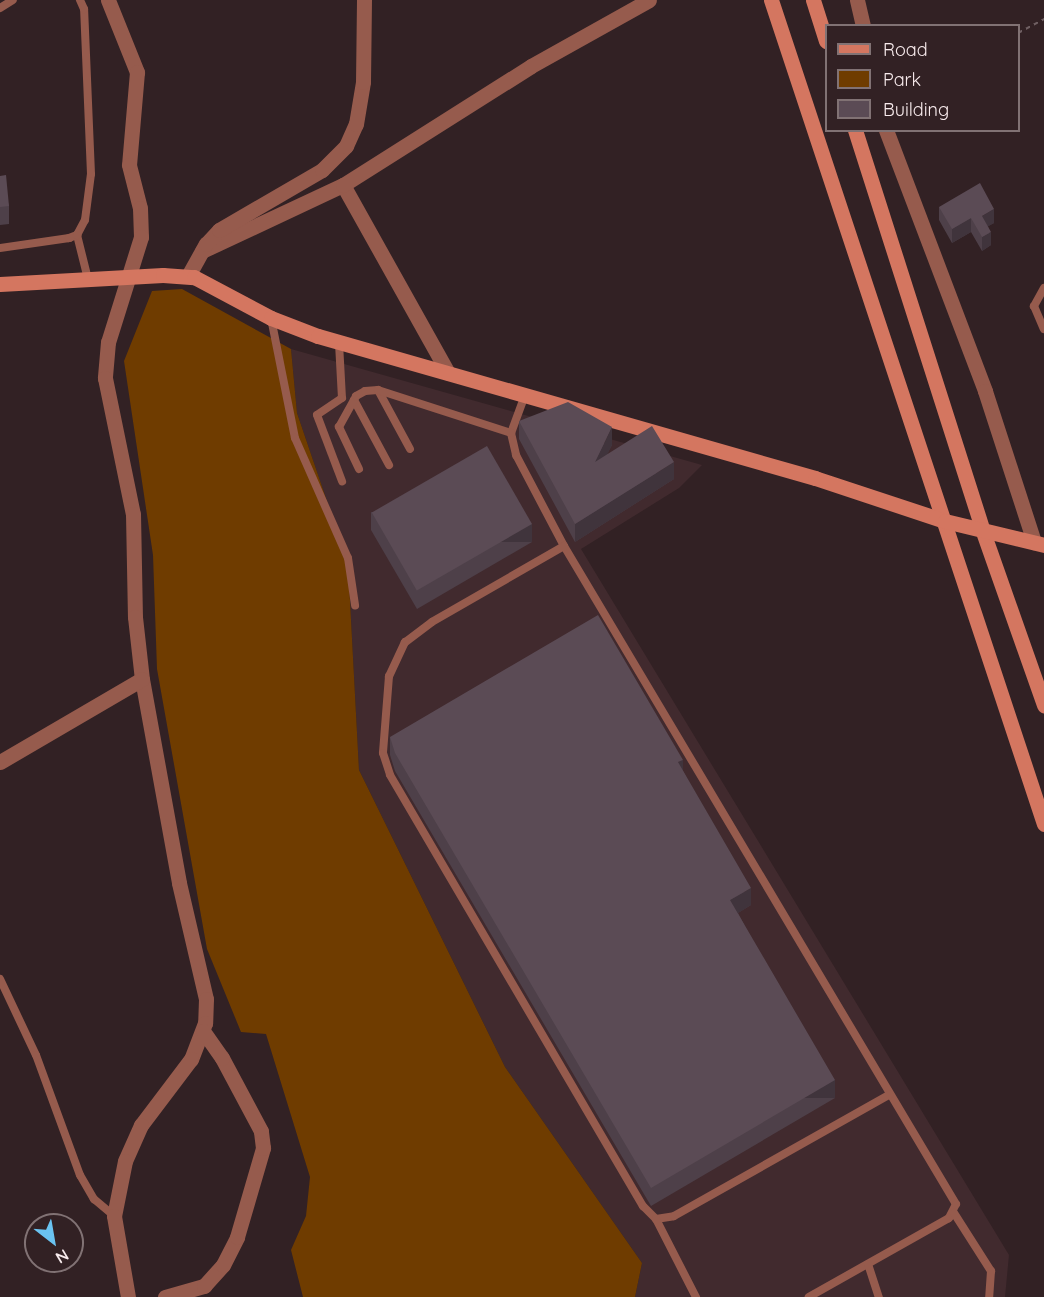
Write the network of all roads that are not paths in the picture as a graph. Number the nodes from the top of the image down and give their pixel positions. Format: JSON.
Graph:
{"nodes":[{"id":1,"x":13,"y":0,"type":"edge"},
{"id":2,"x":80,"y":0,"type":"edge"},
{"id":3,"x":108,"y":0,"type":"edge"},
{"id":4,"x":364,"y":0,"type":"edge"},
{"id":5,"x":649,"y":0,"type":"edge"},
{"id":6,"x":771,"y":0,"type":"edge"},
{"id":7,"x":813,"y":0,"type":"edge"},
{"id":8,"x":857,"y":0,"type":"edge"},
{"id":9,"x":3,"y":4,"type":"edge"},
{"id":10,"x":863,"y":24,"type":"edge"},
{"id":11,"x":825,"y":38,"type":"edge"},
{"id":12,"x":856,"y":132,"type":"edge"},
{"id":13,"x":887,"y":132,"type":"edge"},
{"id":14,"x":343,"y":184,"type":"junction"},
{"id":15,"x":77,"y":235,"type":"junction"},
{"id":16,"x":0,"y":248,"type":"edge"},
{"id":17,"x":202,"y":251,"type":"junction"},
{"id":18,"x":130,"y":276,"type":"junction"},
{"id":19,"x":188,"y":276,"type":"junction"},
{"id":20,"x":88,"y":279,"type":"junction"},
{"id":21,"x":0,"y":284,"type":"edge"},
{"id":22,"x":1044,"y":288,"type":"edge"},
{"id":23,"x":271,"y":318,"type":"junction"},
{"id":24,"x":1044,"y":329,"type":"edge"},
{"id":25,"x":339,"y":343,"type":"junction"},
{"id":26,"x":448,"y":373,"type":"junction"},
{"id":27,"x":378,"y":390,"type":"junction"},
{"id":28,"x":525,"y":395,"type":"junction"},
{"id":29,"x":354,"y":400,"type":"junction"},
{"id":30,"x":511,"y":433,"type":"junction"},
{"id":31,"x":410,"y":449,"type":"dead end"},
{"id":32,"x":388,"y":465,"type":"dead end"},
{"id":33,"x":359,"y":469,"type":"dead end"},
{"id":34,"x":342,"y":481,"type":"dead end"},
{"id":35,"x":945,"y":521,"type":"junction"},
{"id":36,"x":982,"y":529,"type":"junction"},
{"id":37,"x":1039,"y":543,"type":"edge"},
{"id":38,"x":564,"y":546,"type":"junction"},
{"id":39,"x":356,"y":605,"type":"dead end"},
{"id":40,"x":142,"y":679,"type":"junction"},
{"id":41,"x":1044,"y":705,"type":"edge"},
{"id":42,"x":0,"y":762,"type":"edge"},
{"id":43,"x":1044,"y":824,"type":"edge"},
{"id":44,"x":0,"y":979,"type":"edge"},
{"id":45,"x":203,"y":1030,"type":"junction"},
{"id":46,"x":889,"y":1095,"type":"junction"},
{"id":47,"x":954,"y":1213,"type":"junction"},
{"id":48,"x":114,"y":1216,"type":"junction"},
{"id":49,"x":656,"y":1219,"type":"junction"},
{"id":50,"x":868,"y":1264,"type":"junction"},
{"id":51,"x":128,"y":1297,"type":"edge"},
{"id":52,"x":165,"y":1297,"type":"edge"},
{"id":53,"x":696,"y":1297,"type":"edge"},
{"id":54,"x":809,"y":1297,"type":"edge"},
{"id":55,"x":879,"y":1297,"type":"edge"},
{"id":56,"x":989,"y":1297,"type":"edge"}],
"edges":[{"from":1,"to":9,"type":"lane"},
{"from":2,"to":15,"type":"lane"},
{"from":3,"to":18,"type":"street"},
{"from":4,"to":17,"type":"street"},
{"from":5,"to":14,"type":"street"},
{"from":6,"to":35,"type":"street"},
{"from":7,"to":11,"type":"street"},
{"from":8,"to":10,"type":"street"},
{"from":12,"to":36,"type":"street"},
{"from":13,"to":37,"type":"street"},
{"from":14,"to":17,"type":"street"},
{"from":14,"to":26,"type":"street"},
{"from":15,"to":16,"type":"lane"},
{"from":15,"to":20,"type":"lane"},
{"from":17,"to":19,"type":"street"},
{"from":18,"to":19,"type":"street"},
{"from":18,"to":20,"type":"street"},
{"from":18,"to":40,"type":"street"},
{"from":19,"to":23,"type":"street"},
{"from":20,"to":21,"type":"street"},
{"from":22,"to":24,"type":"lane"},
{"from":23,"to":25,"type":"street"},
{"from":23,"to":39,"type":"lane"},
{"from":25,"to":26,"type":"street"},
{"from":25,"to":34,"type":"lane"},
{"from":26,"to":28,"type":"street"},
{"from":27,"to":29,"type":"lane"},
{"from":27,"to":30,"type":"lane"},
{"from":27,"to":31,"type":"lane"},
{"from":28,"to":30,"type":"lane"},
{"from":28,"to":35,"type":"street"},
{"from":29,"to":32,"type":"lane"},
{"from":29,"to":33,"type":"lane"},
{"from":30,"to":38,"type":"lane"},
{"from":35,"to":36,"type":"street"},
{"from":35,"to":43,"type":"street"},
{"from":36,"to":37,"type":"street"},
{"from":36,"to":41,"type":"street"},
{"from":38,"to":46,"type":"lane"},
{"from":38,"to":49,"type":"lane"},
{"from":40,"to":42,"type":"street"},
{"from":40,"to":45,"type":"street"},
{"from":44,"to":48,"type":"lane"},
{"from":45,"to":48,"type":"street"},
{"from":45,"to":52,"type":"street"},
{"from":46,"to":47,"type":"lane"},
{"from":46,"to":49,"type":"lane"},
{"from":47,"to":50,"type":"lane"},
{"from":47,"to":56,"type":"lane"},
{"from":48,"to":51,"type":"street"},
{"from":49,"to":53,"type":"lane"},
{"from":50,"to":54,"type":"lane"},
{"from":50,"to":55,"type":"lane"}]}
